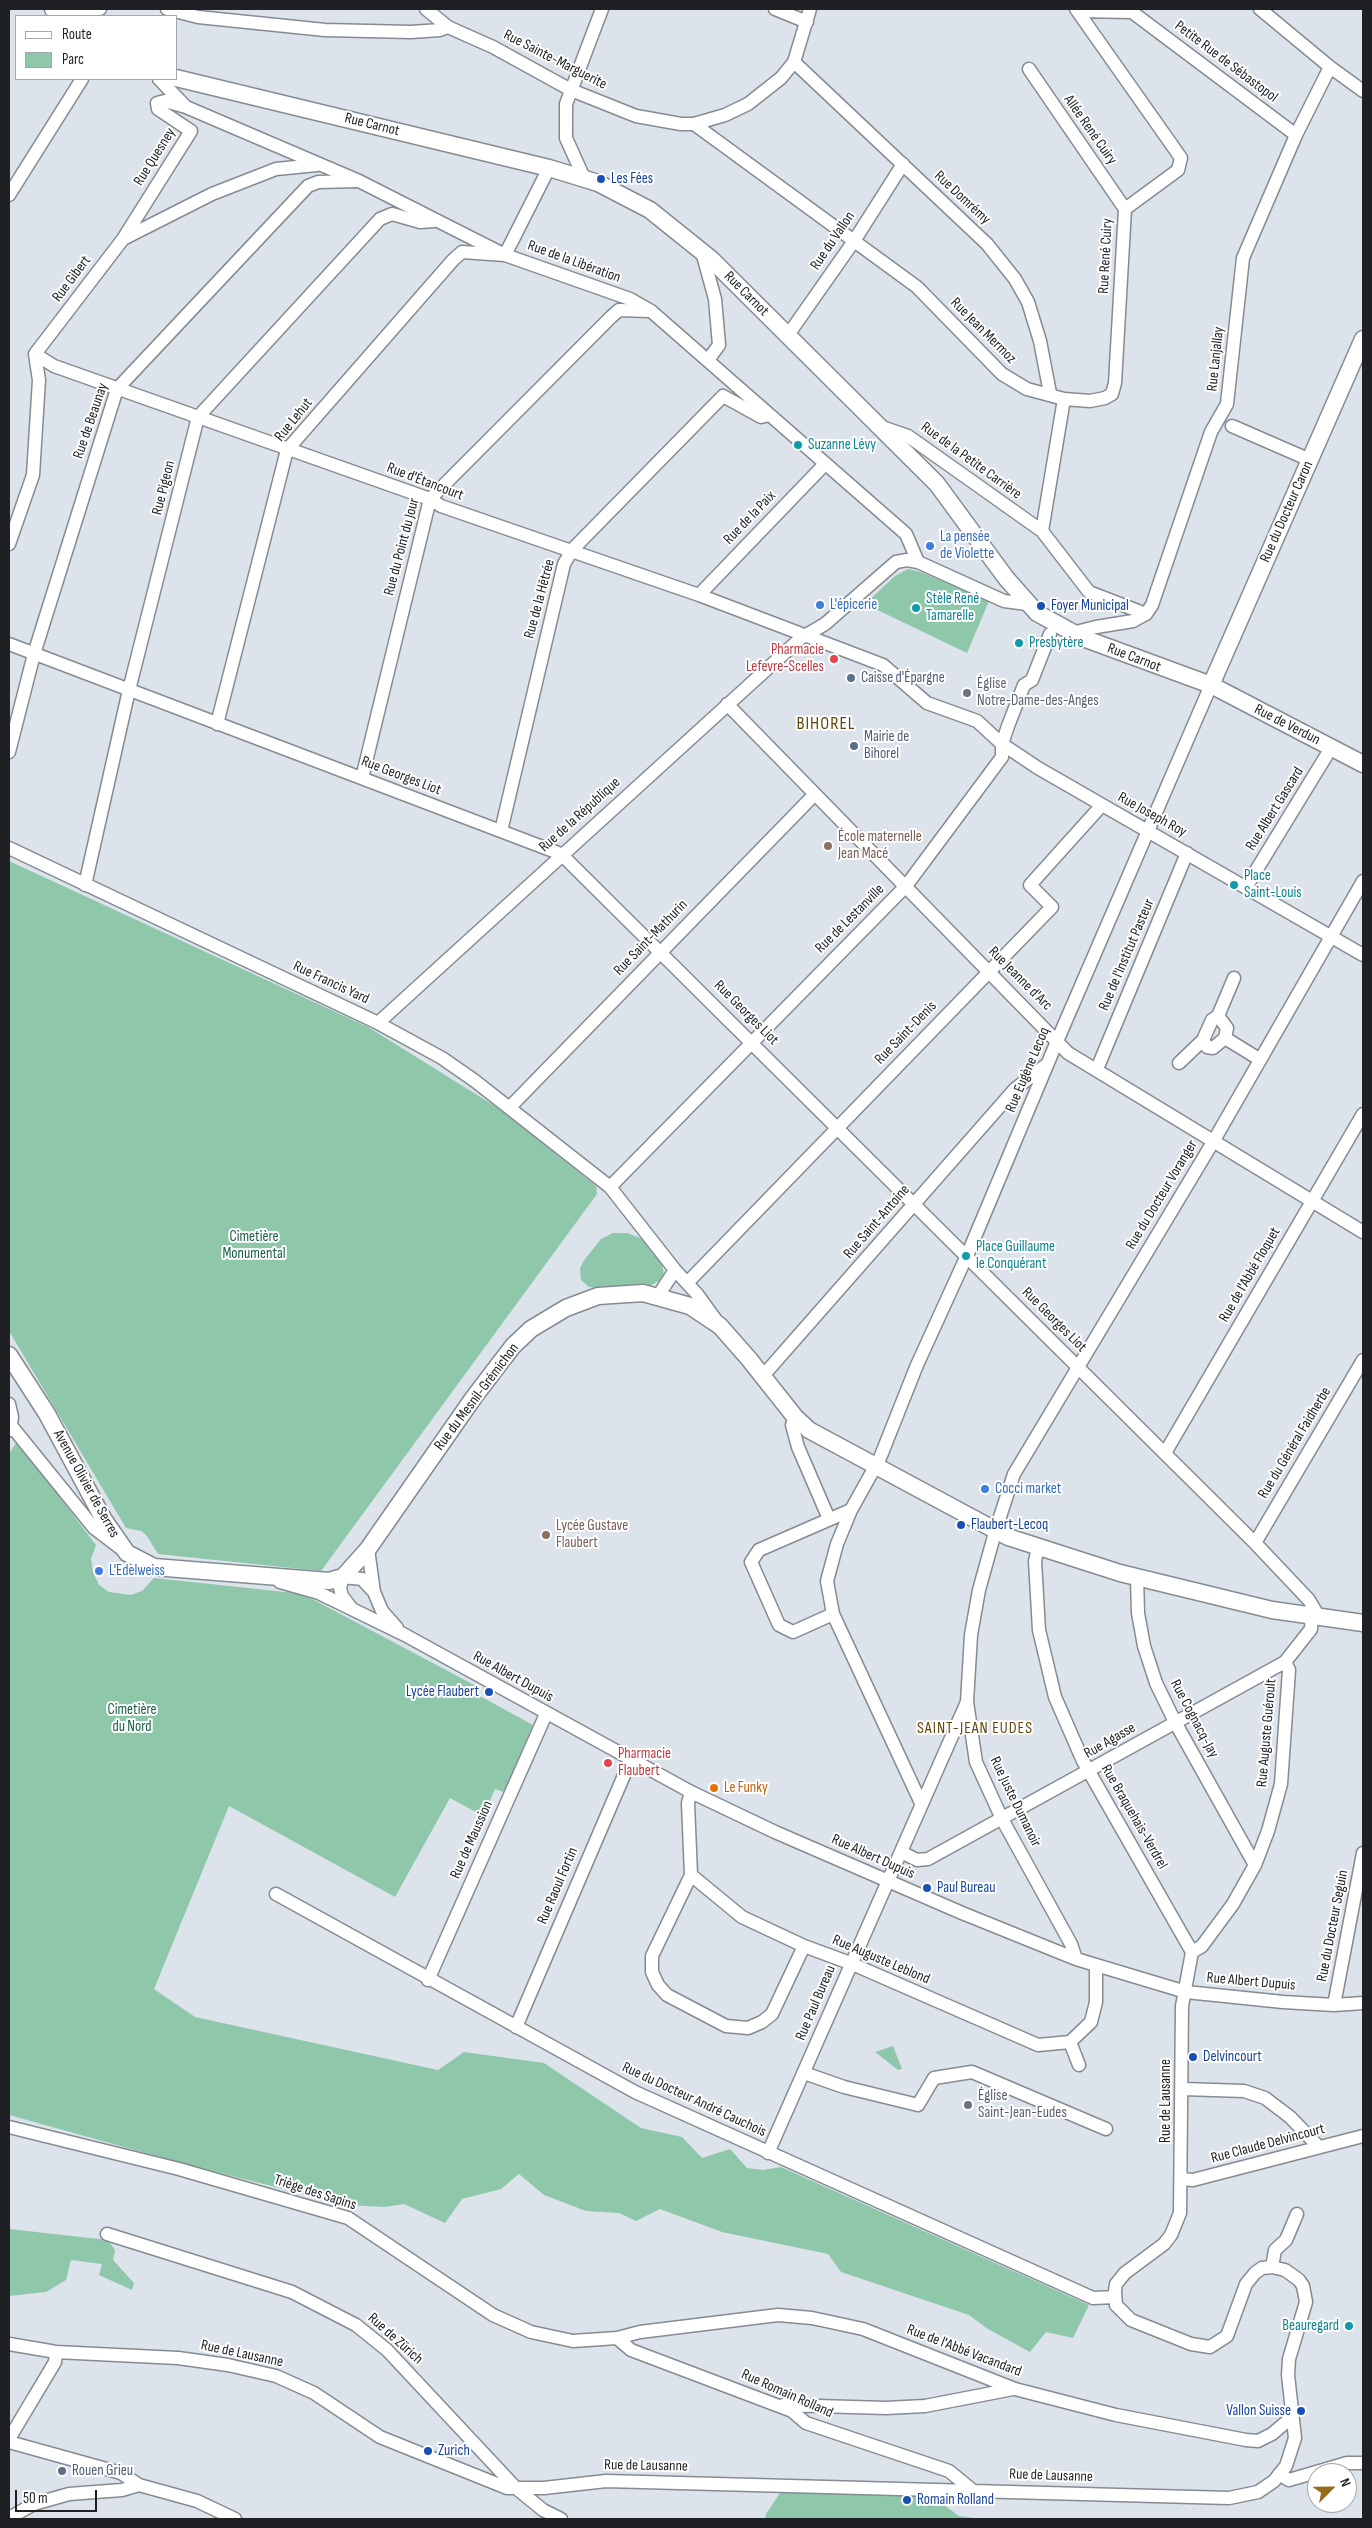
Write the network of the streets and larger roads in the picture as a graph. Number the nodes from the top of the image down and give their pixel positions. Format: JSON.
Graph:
{"nodes":[{"id":1,"x":100,"y":9,"type":"edge"},
{"id":2,"x":167,"y":9,"type":"edge"},
{"id":3,"x":426,"y":9,"type":"edge"},
{"id":4,"x":602,"y":9,"type":"edge"},
{"id":5,"x":775,"y":9,"type":"edge"},
{"id":6,"x":810,"y":9,"type":"edge"},
{"id":7,"x":1260,"y":9,"type":"edge"},
{"id":8,"x":1077,"y":10,"type":"edge"},
{"id":9,"x":58,"y":13,"type":"edge"},
{"id":10,"x":1275,"y":14,"type":"edge"},
{"id":11,"x":807,"y":22,"type":"junction"},
{"id":12,"x":448,"y":27,"type":"junction"},
{"id":13,"x":794,"y":62,"type":"junction"},
{"id":14,"x":1330,"y":67,"type":"junction"},
{"id":15,"x":1029,"y":70,"type":"dead end"},
{"id":16,"x":178,"y":78,"type":"edge"},
{"id":17,"x":81,"y":80,"type":"edge"},
{"id":18,"x":160,"y":80,"type":"edge"},
{"id":19,"x":571,"y":90,"type":"junction"},
{"id":20,"x":1363,"y":91,"type":"edge"},
{"id":21,"x":186,"y":107,"type":"junction"},
{"id":22,"x":694,"y":124,"type":"junction"},
{"id":23,"x":1296,"y":135,"type":"junction"},
{"id":24,"x":903,"y":164,"type":"junction"},
{"id":25,"x":322,"y":165,"type":"junction"},
{"id":26,"x":549,"y":168,"type":"junction"},
{"id":27,"x":584,"y":178,"type":"junction"},
{"id":28,"x":359,"y":181,"type":"junction"},
{"id":29,"x":11,"y":188,"type":"edge"},
{"id":30,"x":1125,"y":209,"type":"junction"},
{"id":31,"x":436,"y":221,"type":"junction"},
{"id":32,"x":123,"y":239,"type":"junction"},
{"id":33,"x":854,"y":241,"type":"junction"},
{"id":34,"x":702,"y":252,"type":"junction"},
{"id":35,"x":505,"y":255,"type":"junction"},
{"id":36,"x":651,"y":311,"type":"junction"},
{"id":37,"x":788,"y":335,"type":"junction"},
{"id":38,"x":1363,"y":339,"type":"edge"},
{"id":39,"x":35,"y":354,"type":"junction"},
{"id":40,"x":708,"y":360,"type":"junction"},
{"id":41,"x":117,"y":388,"type":"junction"},
{"id":42,"x":1050,"y":393,"type":"junction"},
{"id":43,"x":1064,"y":399,"type":"junction"},
{"id":44,"x":770,"y":415,"type":"junction"},
{"id":45,"x":198,"y":418,"type":"junction"},
{"id":46,"x":878,"y":425,"type":"junction"},
{"id":47,"x":1232,"y":426,"type":"dead end"},
{"id":48,"x":287,"y":450,"type":"junction"},
{"id":49,"x":1310,"y":460,"type":"junction"},
{"id":50,"x":825,"y":464,"type":"junction"},
{"id":51,"x":430,"y":499,"type":"junction"},
{"id":52,"x":1042,"y":532,"type":"junction"},
{"id":53,"x":9,"y":544,"type":"edge"},
{"id":54,"x":572,"y":550,"type":"junction"},
{"id":55,"x":918,"y":562,"type":"junction"},
{"id":56,"x":699,"y":595,"type":"junction"},
{"id":57,"x":1027,"y":604,"type":"junction"},
{"id":58,"x":1146,"y":614,"type":"junction"},
{"id":59,"x":806,"y":634,"type":"junction"},
{"id":60,"x":1050,"y":634,"type":"dead end"},
{"id":61,"x":1077,"y":635,"type":"junction"},
{"id":62,"x":9,"y":644,"type":"edge"},
{"id":63,"x":34,"y":654,"type":"junction"},
{"id":64,"x":1211,"y":686,"type":"junction"},
{"id":65,"x":129,"y":690,"type":"junction"},
{"id":66,"x":927,"y":703,"type":"joint"},
{"id":67,"x":727,"y":704,"type":"junction"},
{"id":68,"x":218,"y":724,"type":"junction"},
{"id":69,"x":1002,"y":744,"type":"junction"},
{"id":70,"x":1331,"y":748,"type":"junction"},
{"id":71,"x":9,"y":752,"type":"edge"},
{"id":72,"x":1363,"y":764,"type":"edge"},
{"id":73,"x":362,"y":778,"type":"junction"},
{"id":74,"x":815,"y":794,"type":"junction"},
{"id":75,"x":1102,"y":805,"type":"junction"},
{"id":76,"x":501,"y":831,"type":"junction"},
{"id":77,"x":1148,"y":831,"type":"junction"},
{"id":78,"x":9,"y":848,"type":"edge"},
{"id":79,"x":1187,"y":853,"type":"junction"},
{"id":80,"x":561,"y":854,"type":"junction"},
{"id":81,"x":1363,"y":881,"type":"edge"},
{"id":82,"x":85,"y":885,"type":"junction"},
{"id":83,"x":906,"y":886,"type":"junction"},
{"id":84,"x":1246,"y":887,"type":"junction"},
{"id":85,"x":1331,"y":936,"type":"junction"},
{"id":86,"x":661,"y":951,"type":"junction"},
{"id":87,"x":1363,"y":955,"type":"edge"},
{"id":88,"x":990,"y":971,"type":"junction"},
{"id":89,"x":1234,"y":978,"type":"dead end"},
{"id":90,"x":1218,"y":1016,"type":"junction"},
{"id":91,"x":378,"y":1023,"type":"junction"},
{"id":92,"x":1225,"y":1038,"type":"junction"},
{"id":93,"x":1058,"y":1039,"type":"junction"},
{"id":94,"x":1203,"y":1040,"type":"junction"},
{"id":95,"x":752,"y":1042,"type":"junction"},
{"id":96,"x":1259,"y":1059,"type":"junction"},
{"id":97,"x":1179,"y":1063,"type":"dead end"},
{"id":98,"x":1048,"y":1064,"type":"junction"},
{"id":99,"x":1097,"y":1070,"type":"junction"},
{"id":100,"x":1015,"y":1089,"type":"junction"},
{"id":101,"x":1034,"y":1097,"type":"junction"},
{"id":102,"x":511,"y":1106,"type":"junction"},
{"id":103,"x":1363,"y":1114,"type":"edge"},
{"id":104,"x":838,"y":1128,"type":"junction"},
{"id":105,"x":1213,"y":1142,"type":"junction"},
{"id":106,"x":612,"y":1189,"type":"junction"},
{"id":107,"x":1311,"y":1202,"type":"junction"},
{"id":108,"x":914,"y":1204,"type":"junction"},
{"id":109,"x":1363,"y":1232,"type":"edge"},
{"id":110,"x":967,"y":1256,"type":"junction"},
{"id":111,"x":675,"y":1270,"type":"junction"},
{"id":112,"x":689,"y":1285,"type":"junction"},
{"id":113,"x":658,"y":1296,"type":"junction"},
{"id":114,"x":687,"y":1305,"type":"junction"},
{"id":115,"x":720,"y":1326,"type":"junction"},
{"id":116,"x":9,"y":1355,"type":"edge"},
{"id":117,"x":1363,"y":1360,"type":"edge"},
{"id":118,"x":1079,"y":1368,"type":"junction"},
{"id":119,"x":762,"y":1377,"type":"junction"},
{"id":120,"x":9,"y":1404,"type":"edge"},
{"id":121,"x":795,"y":1417,"type":"junction"},
{"id":122,"x":10,"y":1428,"type":"edge"},
{"id":123,"x":1165,"y":1453,"type":"junction"},
{"id":124,"x":874,"y":1466,"type":"junction"},
{"id":125,"x":851,"y":1510,"type":"junction"},
{"id":126,"x":829,"y":1519,"type":"junction"},
{"id":127,"x":996,"y":1529,"type":"junction"},
{"id":128,"x":1255,"y":1543,"type":"junction"},
{"id":129,"x":1038,"y":1548,"type":"junction"},
{"id":130,"x":368,"y":1549,"type":"junction"},
{"id":131,"x":127,"y":1553,"type":"junction"},
{"id":132,"x":261,"y":1576,"type":"junction"},
{"id":133,"x":343,"y":1577,"type":"junction"},
{"id":134,"x":1137,"y":1577,"type":"junction"},
{"id":135,"x":374,"y":1592,"type":"junction"},
{"id":136,"x":354,"y":1611,"type":"junction"},
{"id":137,"x":832,"y":1614,"type":"junction"},
{"id":138,"x":1316,"y":1616,"type":"junction"},
{"id":139,"x":1362,"y":1620,"type":"edge"},
{"id":140,"x":405,"y":1634,"type":"junction"},
{"id":141,"x":1285,"y":1662,"type":"junction"},
{"id":142,"x":967,"y":1702,"type":"junction"},
{"id":143,"x":546,"y":1714,"type":"junction"},
{"id":144,"x":1175,"y":1722,"type":"junction"},
{"id":145,"x":631,"y":1759,"type":"junction"},
{"id":146,"x":1089,"y":1771,"type":"junction"},
{"id":147,"x":691,"y":1792,"type":"junction"},
{"id":148,"x":921,"y":1803,"type":"junction"},
{"id":149,"x":1002,"y":1819,"type":"junction"},
{"id":150,"x":901,"y":1852,"type":"junction"},
{"id":151,"x":1363,"y":1853,"type":"edge"},
{"id":152,"x":1256,"y":1865,"type":"junction"},
{"id":153,"x":691,"y":1875,"type":"junction"},
{"id":154,"x":888,"y":1881,"type":"junction"},
{"id":155,"x":276,"y":1894,"type":"dead end"},
{"id":156,"x":804,"y":1946,"type":"junction"},
{"id":157,"x":1192,"y":1952,"type":"junction"},
{"id":158,"x":1076,"y":1959,"type":"junction"},
{"id":159,"x":850,"y":1963,"type":"junction"},
{"id":160,"x":1096,"y":1967,"type":"junction"},
{"id":161,"x":428,"y":1980,"type":"junction"},
{"id":162,"x":1186,"y":1992,"type":"junction"},
{"id":163,"x":1363,"y":2003,"type":"edge"},
{"id":164,"x":1334,"y":2005,"type":"junction"},
{"id":165,"x":516,"y":2027,"type":"junction"},
{"id":166,"x":1070,"y":2042,"type":"junction"},
{"id":167,"x":1079,"y":2065,"type":"dead end"},
{"id":168,"x":804,"y":2073,"type":"junction"},
{"id":169,"x":1183,"y":2089,"type":"junction"},
{"id":170,"x":9,"y":2127,"type":"edge"},
{"id":171,"x":1106,"y":2129,"type":"dead end"},
{"id":172,"x":1362,"y":2136,"type":"edge"},
{"id":173,"x":1319,"y":2146,"type":"junction"},
{"id":174,"x":768,"y":2153,"type":"junction"},
{"id":175,"x":1181,"y":2179,"type":"junction"},
{"id":176,"x":1297,"y":2214,"type":"dead end"},
{"id":177,"x":107,"y":2234,"type":"dead end"},
{"id":178,"x":1272,"y":2267,"type":"junction"},
{"id":179,"x":1115,"y":2297,"type":"junction"},
{"id":180,"x":617,"y":2338,"type":"junction"},
{"id":181,"x":9,"y":2344,"type":"edge"},
{"id":182,"x":56,"y":2352,"type":"junction"},
{"id":183,"x":1015,"y":2389,"type":"junction"},
{"id":184,"x":778,"y":2405,"type":"junction"},
{"id":185,"x":1292,"y":2418,"type":"junction"},
{"id":186,"x":9,"y":2440,"type":"edge"},
{"id":187,"x":1363,"y":2454,"type":"edge"},
{"id":188,"x":1347,"y":2463,"type":"edge"},
{"id":189,"x":1279,"y":2474,"type":"junction"},
{"id":190,"x":1307,"y":2475,"type":"edge"},
{"id":191,"x":139,"y":2485,"type":"junction"},
{"id":192,"x":516,"y":2488,"type":"junction"},
{"id":193,"x":972,"y":2490,"type":"junction"},
{"id":194,"x":9,"y":2518,"type":"edge"},
{"id":195,"x":235,"y":2519,"type":"edge"},
{"id":196,"x":561,"y":2519,"type":"edge"}],
"edges":[{"from":1,"to":9,"type":"street"},
{"from":2,"to":12,"type":"street"},
{"from":3,"to":12,"type":"street","name":"Rue Sainte-Marguerite"},
{"from":4,"to":19,"type":"street"},
{"from":5,"to":11,"type":"street"},
{"from":6,"to":11,"type":"street","name":"Rue Sainte-Marguerite"},
{"from":7,"to":10,"type":"street"},
{"from":8,"to":23,"type":"street","name":"Petite Rue de Sébastopol"},
{"from":8,"to":30,"type":"street","name":"Rue René Cuiry"},
{"from":10,"to":14,"type":"street"},
{"from":11,"to":13,"type":"street","name":"Rue Sainte-Marguerite"},
{"from":12,"to":19,"type":"street","name":"Rue Sainte-Marguerite"},
{"from":13,"to":22,"type":"street","name":"Rue Sainte-Marguerite"},
{"from":13,"to":24,"type":"street","name":"Rue Domrémy"},
{"from":14,"to":20,"type":"street"},
{"from":14,"to":23,"type":"street","name":"Rue Lanjallay"},
{"from":15,"to":30,"type":"street","name":"Allée René Cuiry"},
{"from":16,"to":26,"type":"street","name":"Rue Carnot"},
{"from":17,"to":29,"type":"street"},
{"from":18,"to":21,"type":"street","name":"Rue de la Libération"},
{"from":19,"to":22,"type":"street","name":"Rue Sainte-Marguerite"},
{"from":19,"to":27,"type":"street"},
{"from":21,"to":25,"type":"street","name":"Rue de la Libération"},
{"from":21,"to":32,"type":"street","name":"Rue Quesney"},
{"from":22,"to":33,"type":"street","name":"Rue Jean Mermoz"},
{"from":23,"to":58,"type":"street","name":"Rue Lanjallay"},
{"from":24,"to":33,"type":"street","name":"Rue du Vallon"},
{"from":24,"to":42,"type":"street","name":"Rue Domrémy"},
{"from":25,"to":28,"type":"street","name":"Rue de la Libération"},
{"from":25,"to":32,"type":"street","name":"Rue Gibert"},
{"from":26,"to":27,"type":"street","name":"Rue Carnot"},
{"from":26,"to":35,"type":"street"},
{"from":27,"to":34,"type":"street","name":"Rue Carnot"},
{"from":28,"to":31,"type":"street","name":"Rue de la Libération"},
{"from":28,"to":41,"type":"street","name":"Rue de Beaunay"},
{"from":30,"to":43,"type":"street","name":"Rue René Cuiry"},
{"from":31,"to":35,"type":"street","name":"Rue de la Libération"},
{"from":31,"to":45,"type":"street","name":"Rue Pigeon"},
{"from":32,"to":39,"type":"street","name":"Rue Gibert"},
{"from":33,"to":37,"type":"street","name":"Rue du Vallon"},
{"from":33,"to":42,"type":"street","name":"Rue Jean Mermoz"},
{"from":34,"to":37,"type":"street","name":"Rue Carnot"},
{"from":34,"to":40,"type":"street"},
{"from":35,"to":36,"type":"street","name":"Rue de la Libération"},
{"from":35,"to":48,"type":"street","name":"Rue Lehut"},
{"from":36,"to":40,"type":"street","name":"Rue de la Libération"},
{"from":36,"to":51,"type":"street","name":"Rue du Point du Jour"},
{"from":37,"to":46,"type":"street","name":"Rue Carnot"},
{"from":38,"to":49,"type":"street","name":"Rue du Docteur Caron"},
{"from":39,"to":41,"type":"street","name":"Rue d'Étancourt"},
{"from":39,"to":53,"type":"street"},
{"from":40,"to":44,"type":"street","name":"Rue de la Libération"},
{"from":41,"to":45,"type":"street","name":"Rue d'Étancourt"},
{"from":41,"to":63,"type":"street","name":"Rue de Beaunay"},
{"from":42,"to":43,"type":"street","name":"Rue Jean Mermoz"},
{"from":43,"to":52,"type":"street"},
{"from":44,"to":50,"type":"street","name":"Rue de la Libération"},
{"from":44,"to":54,"type":"street","name":"Rue de la Hêtrée"},
{"from":45,"to":48,"type":"street","name":"Rue d'Étancourt"},
{"from":45,"to":65,"type":"street","name":"Rue Pigeon"},
{"from":46,"to":52,"type":"street","name":"Rue de la Petite Carrière"},
{"from":46,"to":57,"type":"street","name":"Rue Carnot"},
{"from":47,"to":49,"type":"street"},
{"from":48,"to":51,"type":"street","name":"Rue d'Étancourt"},
{"from":48,"to":68,"type":"street","name":"Rue Lehut"},
{"from":49,"to":64,"type":"street","name":"Rue du Docteur Caron"},
{"from":50,"to":55,"type":"street","name":"Rue de la Libération"},
{"from":50,"to":56,"type":"street","name":"Rue de la Paix"},
{"from":51,"to":54,"type":"street","name":"Rue d'Étancourt"},
{"from":51,"to":73,"type":"street","name":"Rue du Point du Jour"},
{"from":52,"to":58,"type":"street"},
{"from":54,"to":56,"type":"street","name":"Rue d'Étancourt"},
{"from":54,"to":76,"type":"street","name":"Rue de la Hêtrée"},
{"from":55,"to":57,"type":"street"},
{"from":55,"to":59,"type":"street","name":"Rue de la République"},
{"from":56,"to":59,"type":"street","name":"Rue d'Étancourt"},
{"from":57,"to":61,"type":"street","name":"Rue Carnot"},
{"from":58,"to":61,"type":"street"},
{"from":59,"to":66,"type":"street","name":"Rue d'Étancourt"},
{"from":59,"to":67,"type":"street","name":"Rue de la République"},
{"from":60,"to":69,"type":"street","name":"Rue de Lestanville"},
{"from":61,"to":64,"type":"street","name":"Rue Carnot"},
{"from":62,"to":63,"type":"street","name":"Rue Georges Liot"},
{"from":63,"to":65,"type":"street","name":"Rue Georges Liot"},
{"from":63,"to":71,"type":"street","name":"Rue de Beaunay"},
{"from":64,"to":70,"type":"street","name":"Rue de Verdun"},
{"from":64,"to":77,"type":"street","name":"Rue Eugène Lecoq"},
{"from":65,"to":68,"type":"street","name":"Rue Georges Liot"},
{"from":65,"to":82,"type":"street","name":"Rue Pigeon"},
{"from":66,"to":69,"type":"street","name":"Rue Joseph Roy"},
{"from":67,"to":74,"type":"street","name":"Rue Jeanne d'Arc"},
{"from":67,"to":80,"type":"street","name":"Rue de la République"},
{"from":68,"to":73,"type":"street","name":"Rue Georges Liot"},
{"from":69,"to":75,"type":"street","name":"Rue Joseph Roy"},
{"from":69,"to":83,"type":"street","name":"Rue de Lestanville"},
{"from":70,"to":72,"type":"street","name":"Rue de Verdun"},
{"from":70,"to":84,"type":"street","name":"Rue Albert Gascard"},
{"from":73,"to":76,"type":"street","name":"Rue Georges Liot"},
{"from":74,"to":83,"type":"street","name":"Rue Jeanne d'Arc"},
{"from":74,"to":86,"type":"street","name":"Rue Saint-Mathurin"},
{"from":75,"to":77,"type":"street","name":"Rue Joseph Roy"},
{"from":75,"to":88,"type":"street","name":"Rue Saint-Denis"},
{"from":76,"to":80,"type":"street","name":"Rue Georges Liot"},
{"from":77,"to":79,"type":"street","name":"Rue Joseph Roy"},
{"from":77,"to":93,"type":"street","name":"Rue Eugène Lecoq"},
{"from":78,"to":82,"type":"street","name":"Rue Francis Yard"},
{"from":79,"to":84,"type":"street","name":"Rue Joseph Roy"},
{"from":79,"to":99,"type":"street","name":"Rue de l'Institut Pasteur"},
{"from":80,"to":86,"type":"street","name":"Rue Georges Liot"},
{"from":80,"to":91,"type":"street","name":"Rue de la République"},
{"from":81,"to":85,"type":"street","name":"Rue du Docteur Voranger"},
{"from":82,"to":91,"type":"street","name":"Rue Francis Yard"},
{"from":83,"to":88,"type":"street","name":"Rue Jeanne d'Arc"},
{"from":83,"to":95,"type":"street","name":"Rue de Lestanville"},
{"from":84,"to":85,"type":"street","name":"Rue Joseph Roy"},
{"from":85,"to":87,"type":"street","name":"Rue Joseph Roy"},
{"from":85,"to":96,"type":"street","name":"Rue du Docteur Voranger"},
{"from":86,"to":95,"type":"street","name":"Rue Georges Liot"},
{"from":86,"to":102,"type":"street","name":"Rue Saint-Mathurin"},
{"from":88,"to":93,"type":"street","name":"Rue Jeanne d'Arc"},
{"from":88,"to":104,"type":"street","name":"Rue Saint-Denis"},
{"from":89,"to":90,"type":"street"},
{"from":90,"to":92,"type":"street"},
{"from":90,"to":94,"type":"street"},
{"from":91,"to":102,"type":"street","name":"Rue Francis Yard"},
{"from":92,"to":94,"type":"street"},
{"from":92,"to":96,"type":"street"},
{"from":93,"to":98,"type":"street","name":"Rue Eugène Lecoq"},
{"from":93,"to":99,"type":"street","name":"Rue Jeanne d'Arc"},
{"from":94,"to":97,"type":"street"},
{"from":95,"to":104,"type":"street","name":"Rue Georges Liot"},
{"from":95,"to":106,"type":"street","name":"Rue de Lestanville"},
{"from":96,"to":105,"type":"street","name":"Rue du Docteur Voranger"},
{"from":98,"to":100,"type":"street","name":"Rue Saint-Antoine"},
{"from":98,"to":101,"type":"street","name":"Rue Eugène Lecoq"},
{"from":99,"to":105,"type":"street","name":"Rue Jeanne d'Arc"},
{"from":100,"to":101,"type":"street"},
{"from":100,"to":108,"type":"street","name":"Rue Saint-Antoine"},
{"from":101,"to":110,"type":"street","name":"Rue Eugène Lecoq"},
{"from":102,"to":106,"type":"street","name":"Rue Francis Yard"},
{"from":103,"to":107,"type":"street","name":"Rue de l'Abbé Floquet"},
{"from":104,"to":108,"type":"street","name":"Rue Georges Liot"},
{"from":104,"to":112,"type":"street","name":"Rue Saint-Denis"},
{"from":105,"to":107,"type":"street","name":"Rue Jeanne d'Arc"},
{"from":105,"to":118,"type":"street","name":"Rue du Docteur Voranger"},
{"from":106,"to":111,"type":"street","name":"Rue Francis Yard"},
{"from":107,"to":109,"type":"street","name":"Rue Jeanne d'Arc"},
{"from":107,"to":123,"type":"street","name":"Rue de l'Abbé Floquet"},
{"from":108,"to":110,"type":"street","name":"Rue Georges Liot"},
{"from":108,"to":119,"type":"street","name":"Rue Saint-Antoine"},
{"from":110,"to":118,"type":"street","name":"Rue Georges Liot"},
{"from":110,"to":124,"type":"street","name":"Rue Eugène Lecoq"},
{"from":111,"to":112,"type":"street","name":"Rue Francis Yard"},
{"from":111,"to":113,"type":"street"},
{"from":112,"to":114,"type":"street"},
{"from":112,"to":115,"type":"street","name":"Rue Francis Yard"},
{"from":113,"to":114,"type":"street","name":"Rue du Mesnil-Grémichon"},
{"from":113,"to":130,"type":"street","name":"Rue du Mesnil-Grémichon"},
{"from":114,"to":115,"type":"street","name":"Rue du Mesnil-Grémichon"},
{"from":115,"to":119,"type":"street","name":"Rue du Mesnil-Grémichon"},
{"from":116,"to":131,"type":"street","name":"Avenue Olivier de Serres"},
{"from":117,"to":128,"type":"street","name":"Rue du Général Faidherbe"},
{"from":118,"to":123,"type":"street","name":"Rue Georges Liot"},
{"from":118,"to":127,"type":"street","name":"Rue du Docteur Voranger"},
{"from":119,"to":121,"type":"street","name":"Rue du Mesnil-Grémichon"},
{"from":120,"to":122,"type":"street"},
{"from":121,"to":124,"type":"street","name":"Rue du Mesnil-Grémichon"},
{"from":121,"to":126,"type":"street"},
{"from":122,"to":131,"type":"street"},
{"from":123,"to":128,"type":"street","name":"Rue Georges Liot"},
{"from":124,"to":125,"type":"street","name":"Rue Eugène Lecoq"},
{"from":124,"to":127,"type":"street","name":"Rue du Mesnil-Grémichon"},
{"from":125,"to":126,"type":"street"},
{"from":125,"to":137,"type":"street","name":"Rue Eugène Lecoq"},
{"from":126,"to":137,"type":"street"},
{"from":127,"to":129,"type":"street","name":"Rue du Mesnil-Grémichon"},
{"from":127,"to":142,"type":"street","name":"Rue Juste Dumanoir"},
{"from":128,"to":138,"type":"street","name":"Rue Georges Liot"},
{"from":129,"to":134,"type":"street","name":"Rue du Mesnil-Grémichon"},
{"from":129,"to":146,"type":"street","name":"Rue Braquehais-Verdrel"},
{"from":130,"to":133,"type":"street","name":"Rue du Mesnil-Grémichon"},
{"from":130,"to":135,"type":"street","name":"Rue Albert Dupuis"},
{"from":131,"to":132,"type":"street","name":"Avenue Olivier de Serres"},
{"from":132,"to":133,"type":"street","name":"Avenue Olivier de Serres"},
{"from":132,"to":136,"type":"street","name":"Rue Albert Dupuis"},
{"from":133,"to":135,"type":"street","name":"Rue Albert Dupuis"},
{"from":133,"to":136,"type":"street"},
{"from":134,"to":138,"type":"street","name":"Rue du Mesnil-Grémichon"},
{"from":134,"to":144,"type":"street","name":"Rue Cognacq-Jay"},
{"from":135,"to":140,"type":"street","name":"Rue Albert Dupuis"},
{"from":136,"to":140,"type":"street","name":"Rue Albert Dupuis"},
{"from":137,"to":148,"type":"street","name":"Rue Eugène Lecoq"},
{"from":138,"to":139,"type":"street","name":"Rue du Mesnil-Grémichon"},
{"from":138,"to":141,"type":"street","name":"Rue Agasse"},
{"from":140,"to":143,"type":"street","name":"Rue Albert Dupuis"},
{"from":141,"to":144,"type":"street","name":"Rue Agasse"},
{"from":141,"to":152,"type":"street","name":"Rue Auguste Guéroult"},
{"from":142,"to":148,"type":"street","name":"Rue Paul Bureau"},
{"from":142,"to":149,"type":"street","name":"Rue Juste Dumanoir"},
{"from":143,"to":145,"type":"street","name":"Rue Albert Dupuis"},
{"from":143,"to":161,"type":"street","name":"Rue de Maussion"},
{"from":144,"to":146,"type":"street","name":"Rue Agasse"},
{"from":144,"to":152,"type":"street","name":"Rue Cognacq-Jay"},
{"from":145,"to":147,"type":"street","name":"Rue Albert Dupuis"},
{"from":145,"to":165,"type":"street","name":"Rue Raoul Fortin"},
{"from":146,"to":149,"type":"street","name":"Rue Agasse"},
{"from":146,"to":157,"type":"street","name":"Rue Braquehais-Verdrel"},
{"from":147,"to":153,"type":"street"},
{"from":147,"to":154,"type":"street","name":"Rue Albert Dupuis"},
{"from":148,"to":150,"type":"street","name":"Rue Paul Bureau"},
{"from":149,"to":150,"type":"street","name":"Rue Agasse"},
{"from":149,"to":158,"type":"street","name":"Rue Juste Dumanoir"},
{"from":150,"to":154,"type":"street","name":"Rue Paul Bureau"},
{"from":151,"to":164,"type":"street","name":"Rue du Docteur Seguin"},
{"from":152,"to":157,"type":"street","name":"Rue Auguste Guéroult"},
{"from":153,"to":156,"type":"street","name":"Rue Auguste Leblond"},
{"from":153,"to":156,"type":"street"},
{"from":154,"to":158,"type":"street","name":"Rue Albert Dupuis"},
{"from":154,"to":159,"type":"street","name":"Rue Paul Bureau"},
{"from":155,"to":161,"type":"street","name":"Rue du Docteur André Cauchois"},
{"from":156,"to":159,"type":"street","name":"Rue Auguste Leblond"},
{"from":157,"to":162,"type":"street"},
{"from":158,"to":160,"type":"street","name":"Rue Albert Dupuis"},
{"from":159,"to":166,"type":"street","name":"Rue Auguste Leblond"},
{"from":159,"to":168,"type":"street","name":"Rue Paul Bureau"},
{"from":160,"to":162,"type":"street","name":"Rue Albert Dupuis"},
{"from":160,"to":166,"type":"street"},
{"from":161,"to":165,"type":"street","name":"Rue du Docteur André Cauchois"},
{"from":162,"to":164,"type":"street","name":"Rue Albert Dupuis"},
{"from":162,"to":169,"type":"street","name":"Rue de Lausanne"},
{"from":163,"to":164,"type":"street","name":"Rue Albert Dupuis"},
{"from":165,"to":174,"type":"street","name":"Rue du Docteur André Cauchois"},
{"from":166,"to":167,"type":"street"},
{"from":168,"to":171,"type":"street"},
{"from":168,"to":174,"type":"street","name":"Rue Paul Bureau"},
{"from":169,"to":173,"type":"street"},
{"from":169,"to":175,"type":"street","name":"Rue de Lausanne"},
{"from":170,"to":180,"type":"street","name":"Triège des Sapins"},
{"from":172,"to":173,"type":"street","name":"Rue Claude Delvincourt"},
{"from":173,"to":175,"type":"street","name":"Rue Claude Delvincourt"},
{"from":174,"to":179,"type":"street","name":"Rue du Docteur André Cauchois"},
{"from":175,"to":179,"type":"street","name":"Rue de Lausanne"},
{"from":176,"to":178,"type":"street"},
{"from":177,"to":192,"type":"street","name":"Rue de Zürich"},
{"from":178,"to":179,"type":"street"},
{"from":178,"to":185,"type":"street","name":"Rue de Lausanne"},
{"from":180,"to":183,"type":"street","name":"Rue de l'Abbé Vacandard"},
{"from":180,"to":184,"type":"street","name":"Rue Romain Rolland"},
{"from":181,"to":182,"type":"street","name":"Rue de Lausanne"},
{"from":182,"to":186,"type":"street"},
{"from":182,"to":192,"type":"street","name":"Rue de Lausanne"},
{"from":183,"to":184,"type":"street"},
{"from":183,"to":185,"type":"street","name":"Rue de l'Abbé Vacandard"},
{"from":184,"to":193,"type":"street","name":"Rue Romain Rolland"},
{"from":185,"to":189,"type":"street","name":"Rue de Lausanne"},
{"from":186,"to":191,"type":"street"},
{"from":187,"to":188,"type":"street"},
{"from":189,"to":190,"type":"street"},
{"from":189,"to":193,"type":"street","name":"Rue de Lausanne"},
{"from":191,"to":194,"type":"street"},
{"from":191,"to":195,"type":"street"},
{"from":192,"to":193,"type":"street","name":"Rue de Lausanne"},
{"from":192,"to":196,"type":"street","name":"Rue de Zürich"}]}
